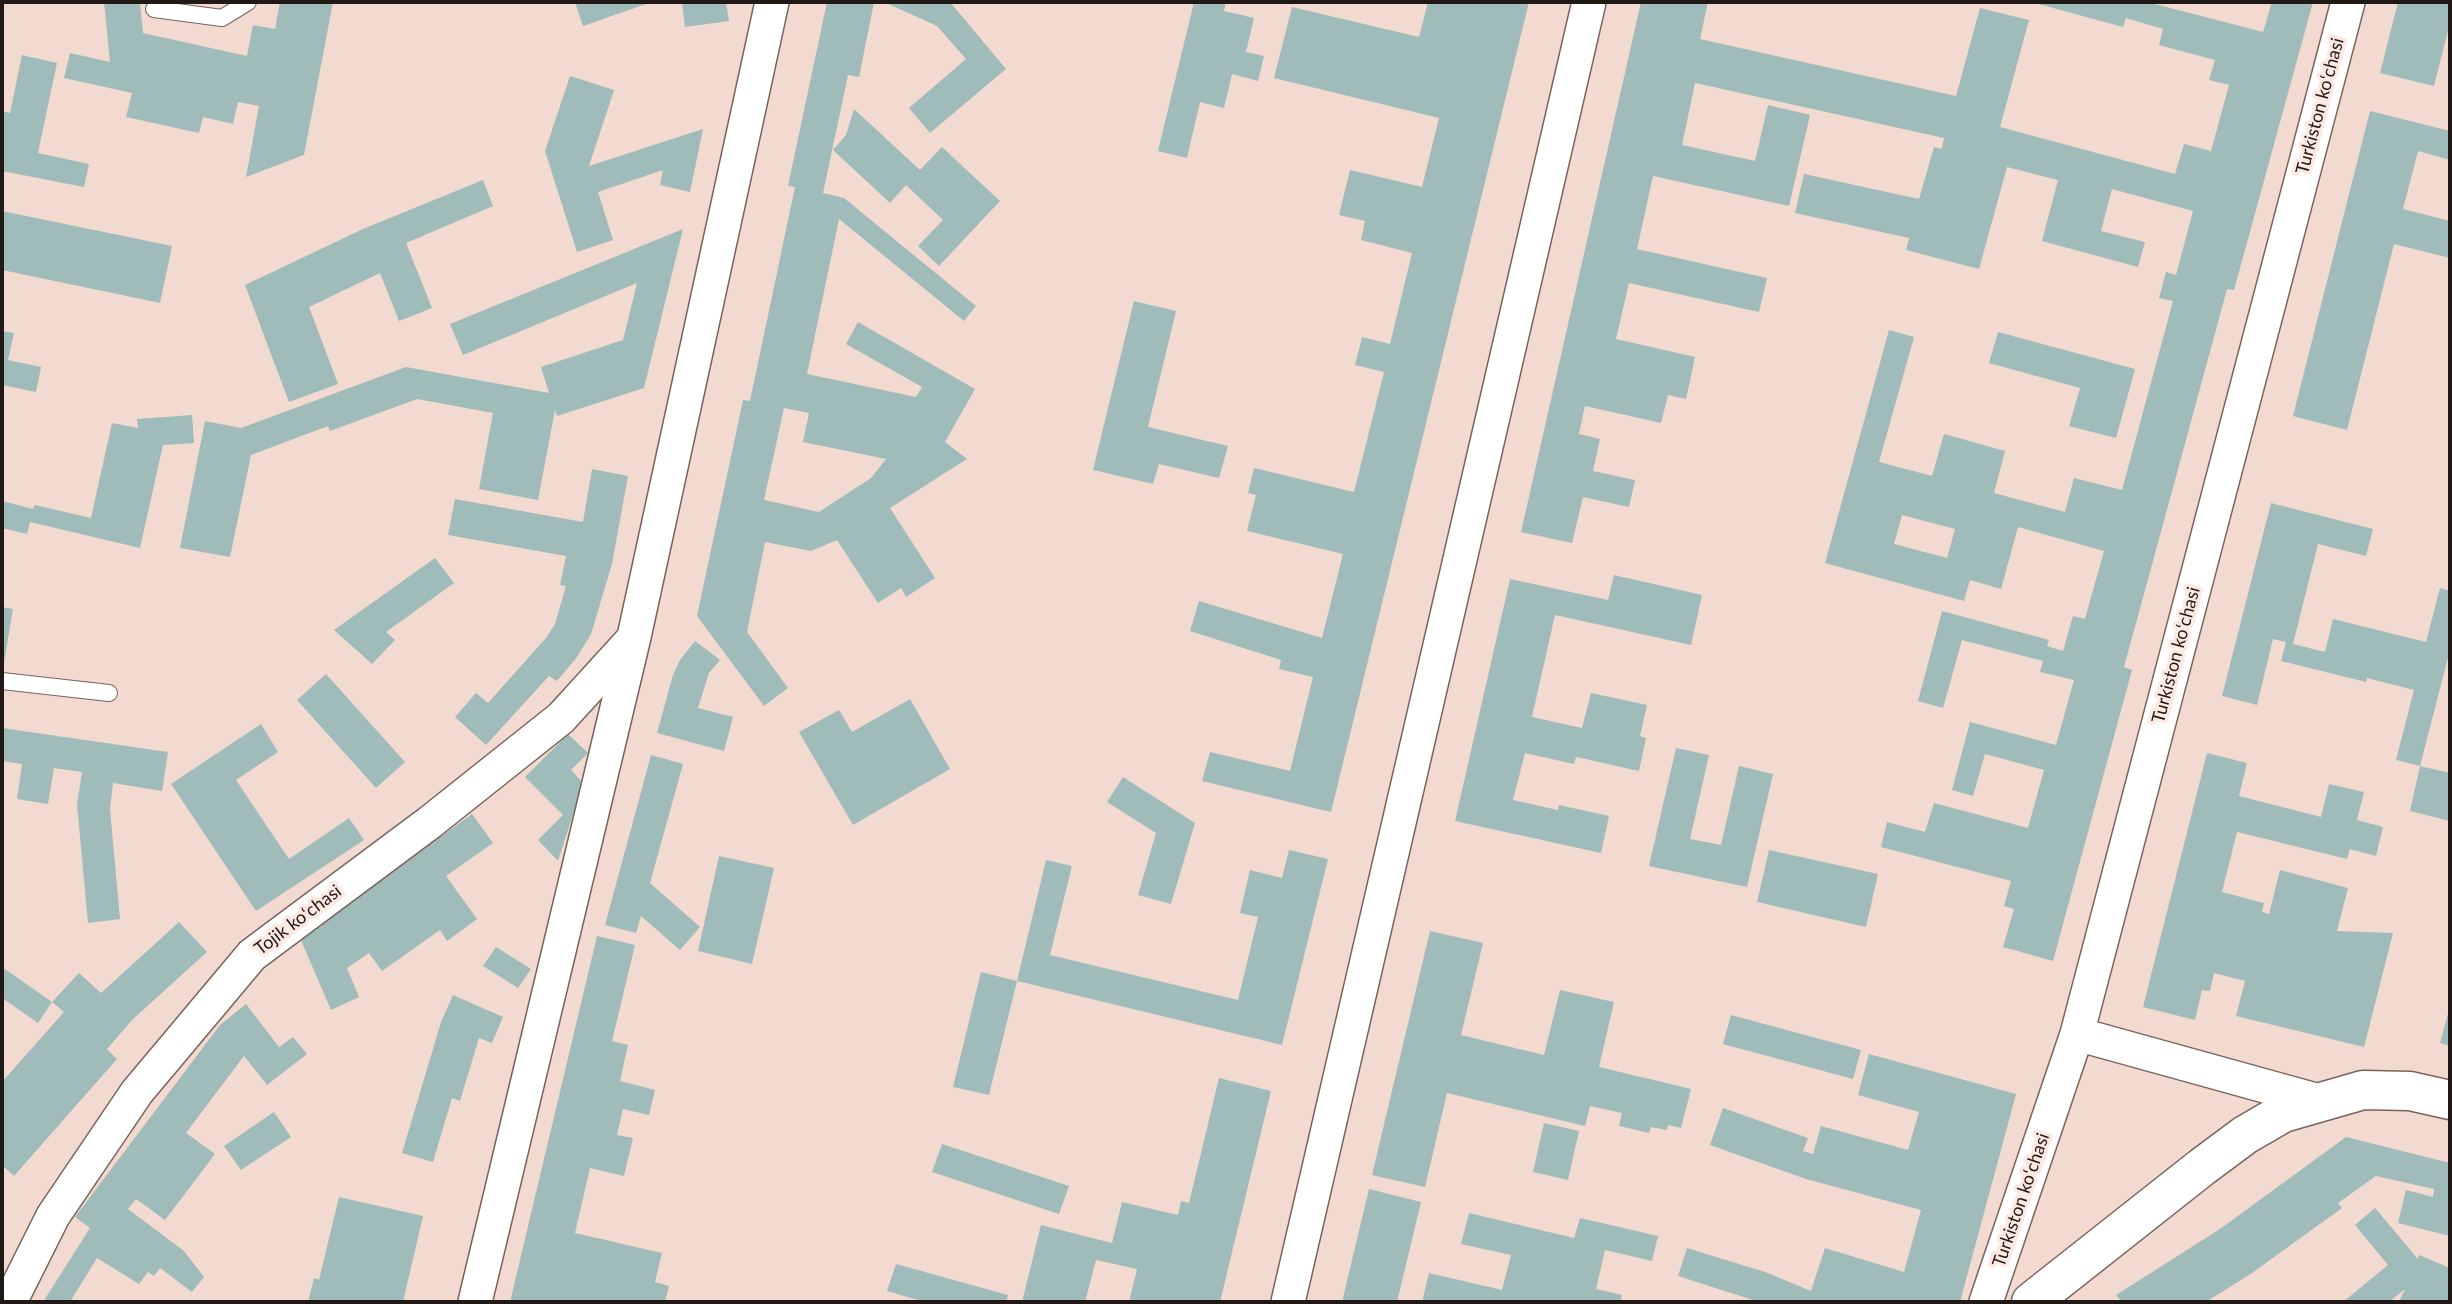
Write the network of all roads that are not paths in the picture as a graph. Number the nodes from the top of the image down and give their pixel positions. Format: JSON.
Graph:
{"nodes":[{"id":1,"x":248,"y":2,"type":"edge"},
{"id":2,"x":772,"y":2,"type":"edge"},
{"id":3,"x":1589,"y":2,"type":"edge"},
{"id":4,"x":2348,"y":2,"type":"edge"},
{"id":5,"x":154,"y":9,"type":"dead end"},
{"id":6,"x":634,"y":637,"type":"junction"},
{"id":7,"x":2,"y":681,"type":"edge"},
{"id":8,"x":109,"y":693,"type":"dead end"},
{"id":9,"x":2077,"y":1034,"type":"junction"},
{"id":10,"x":2450,"y":1100,"type":"edge"},
{"id":11,"x":2319,"y":1101,"type":"junction"},
{"id":12,"x":10,"y":1302,"type":"edge"},
{"id":13,"x":475,"y":1302,"type":"edge"},
{"id":14,"x":1287,"y":1302,"type":"edge"},
{"id":15,"x":1986,"y":1302,"type":"edge"},
{"id":16,"x":2031,"y":1302,"type":"edge"}],
"edges":[{"from":1,"to":5,"type":"lane"},
{"from":2,"to":6,"type":"street"},
{"from":3,"to":14,"type":"street"},
{"from":4,"to":9,"type":"street","name":"Turkiston koʻchasi"},
{"from":6,"to":12,"type":"street","name":"Tojik koʻchasi"},
{"from":6,"to":13,"type":"street"},
{"from":7,"to":8,"type":"lane"},
{"from":9,"to":11,"type":"street"},
{"from":9,"to":15,"type":"street","name":"Turkiston koʻchasi"},
{"from":10,"to":11,"type":"street"},
{"from":11,"to":16,"type":"street"}]}
